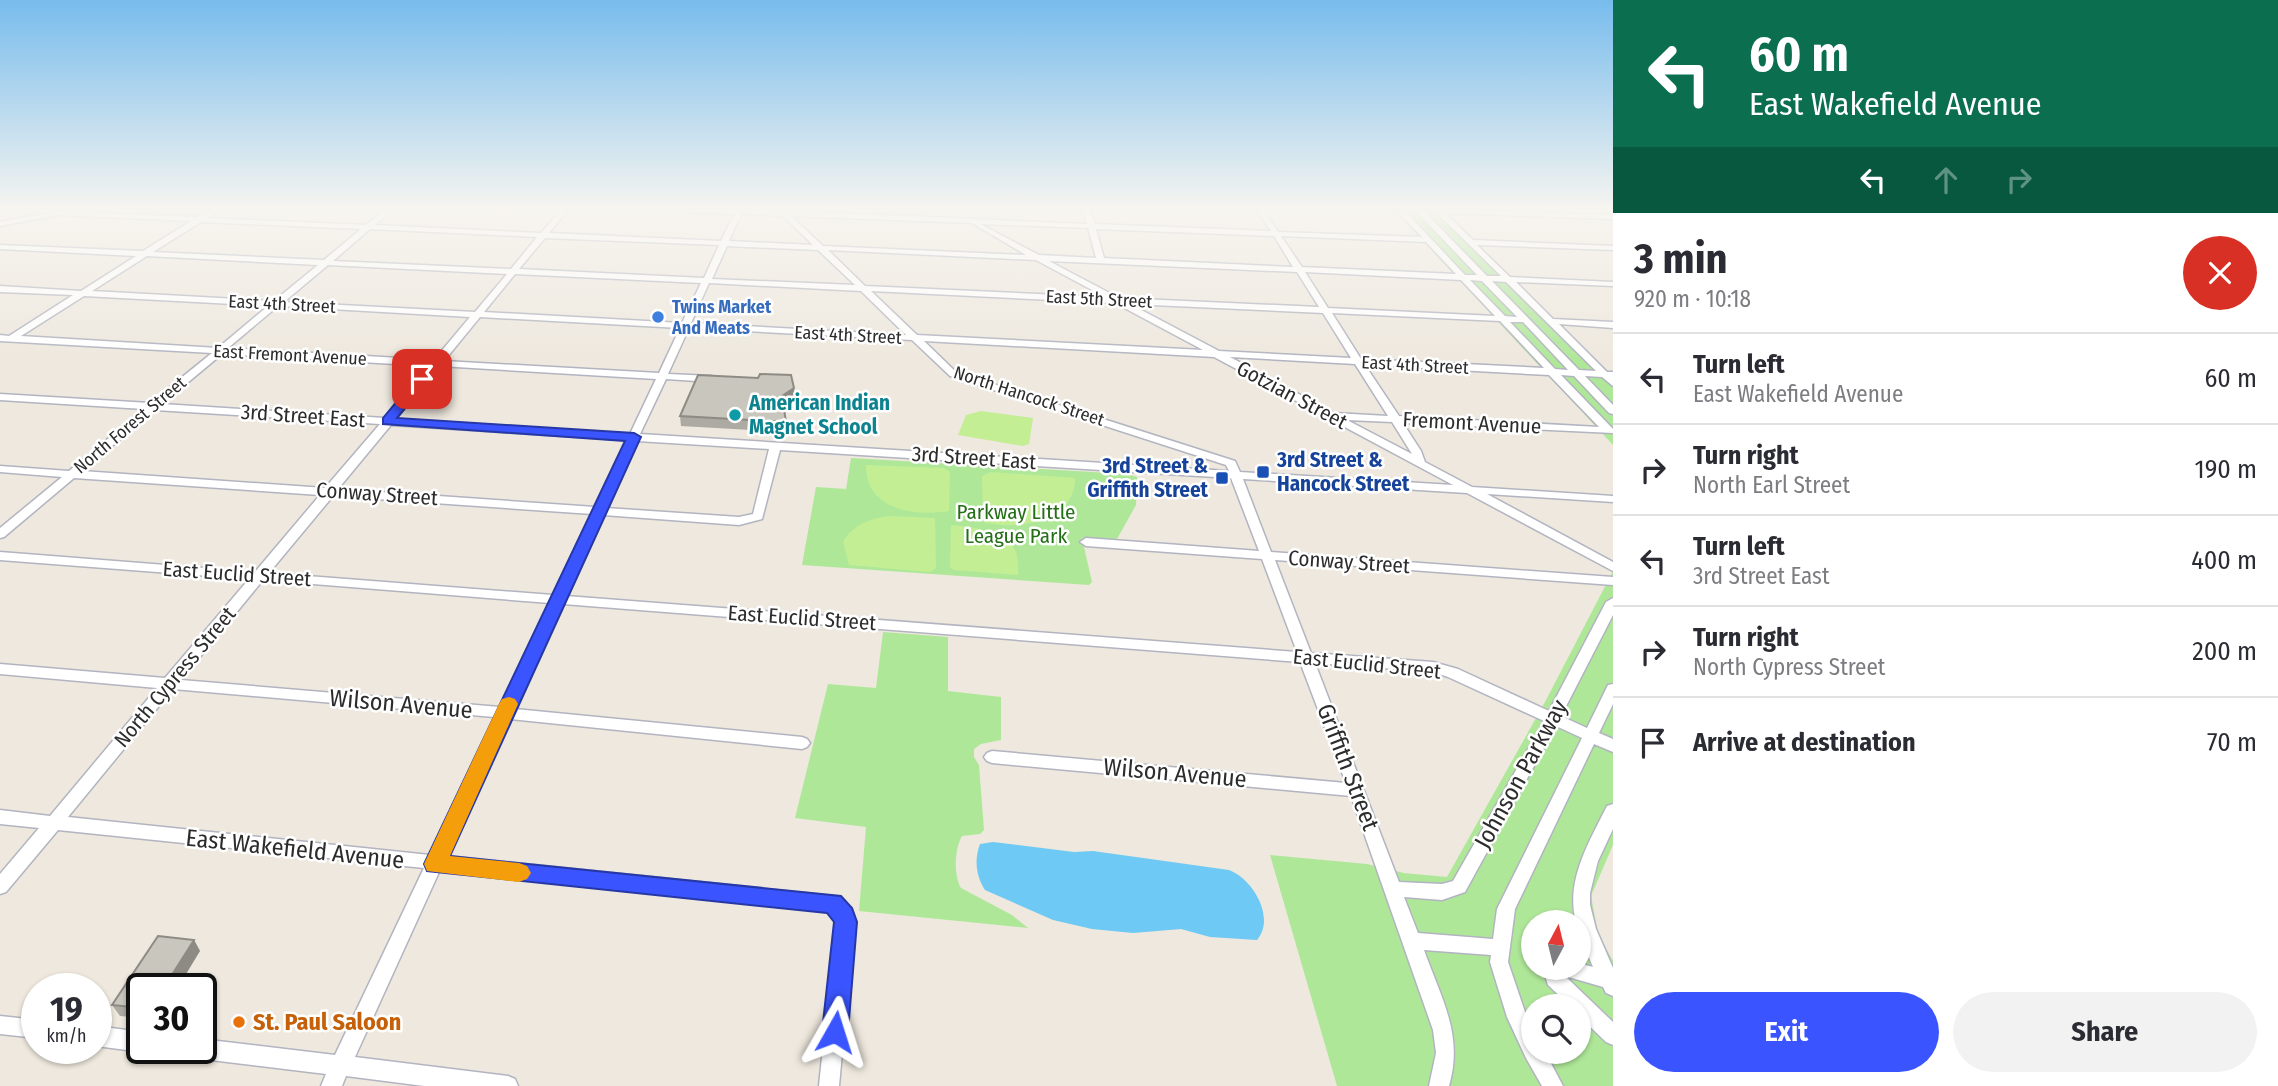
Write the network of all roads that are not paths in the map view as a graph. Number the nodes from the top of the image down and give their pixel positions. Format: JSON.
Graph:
{"nodes":[{"id":1,"x":136,"y":260,"type":"edge"},
{"id":2,"x":259,"y":260,"type":"edge"},
{"id":3,"x":329,"y":260,"type":"edge"},
{"id":4,"x":521,"y":260,"type":"edge"},
{"id":5,"x":716,"y":260,"type":"edge"},
{"id":6,"x":831,"y":260,"type":"edge"},
{"id":7,"x":1042,"y":260,"type":"edge"},
{"id":8,"x":1074,"y":260,"type":"edge"},
{"id":9,"x":1292,"y":260,"type":"edge"},
{"id":10,"x":1448,"y":260,"type":"edge"},
{"id":11,"x":1468,"y":260,"type":"edge"},
{"id":12,"x":1488,"y":260,"type":"edge"},
{"id":13,"x":1101,"y":261,"type":"joint"},
{"id":14,"x":325,"y":263,"type":"junction"},
{"id":15,"x":1298,"y":269,"type":"junction"},
{"id":16,"x":511,"y":272,"type":"junction"},
{"id":17,"x":1463,"y":276,"type":"junction"},
{"id":18,"x":1485,"y":277,"type":"junction"},
{"id":19,"x":1507,"y":279,"type":"junction"},
{"id":20,"x":706,"y":281,"type":"junction"},
{"id":21,"x":1613,"y":284,"type":"edge"},
{"id":22,"x":0,"y":289,"type":"edge"},
{"id":23,"x":861,"y":289,"type":"junction"},
{"id":24,"x":83,"y":293,"type":"junction"},
{"id":25,"x":1118,"y":300,"type":"junction"},
{"id":26,"x":277,"y":303,"type":"junction"},
{"id":27,"x":1323,"y":310,"type":"junction"},
{"id":28,"x":476,"y":314,"type":"junction"},
{"id":29,"x":1503,"y":319,"type":"junction"},
{"id":30,"x":1527,"y":320,"type":"junction"},
{"id":31,"x":1550,"y":321,"type":"junction"},
{"id":32,"x":1613,"y":325,"type":"edge"},
{"id":33,"x":686,"y":326,"type":"junction"},
{"id":34,"x":0,"y":338,"type":"edge"},
{"id":35,"x":913,"y":338,"type":"junction"},
{"id":36,"x":12,"y":339,"type":"junction"},
{"id":37,"x":0,"y":346,"type":"edge"},
{"id":38,"x":219,"y":351,"type":"junction"},
{"id":39,"x":1217,"y":354,"type":"junction"},
{"id":40,"x":1358,"y":362,"type":"junction"},
{"id":41,"x":436,"y":363,"type":"junction"},
{"id":42,"x":1552,"y":371,"type":"junction"},
{"id":43,"x":1578,"y":373,"type":"junction"},
{"id":44,"x":1609,"y":374,"type":"edge"},
{"id":45,"x":661,"y":376,"type":"junction"},
{"id":46,"x":722,"y":379,"type":"edge"},
{"id":47,"x":1613,"y":383,"type":"edge"},
{"id":48,"x":0,"y":397,"type":"edge"},
{"id":49,"x":153,"y":407,"type":"junction"},
{"id":50,"x":1613,"y":411,"type":"edge"},
{"id":51,"x":1330,"y":415,"type":"junction"},
{"id":52,"x":1395,"y":419,"type":"junction"},
{"id":53,"x":387,"y":421,"type":"junction"},
{"id":54,"x":1611,"y":431,"type":"edge"},
{"id":55,"x":634,"y":437,"type":"junction"},
{"id":56,"x":775,"y":446,"type":"junction"},
{"id":57,"x":1421,"y":465,"type":"junction"},
{"id":58,"x":0,"y":469,"type":"edge"},
{"id":59,"x":72,"y":474,"type":"junction"},
{"id":60,"x":1237,"y":475,"type":"junction"},
{"id":61,"x":1468,"y":489,"type":"junction"},
{"id":62,"x":329,"y":491,"type":"junction"},
{"id":63,"x":1613,"y":499,"type":"edge"},
{"id":64,"x":599,"y":510,"type":"junction"},
{"id":65,"x":0,"y":534,"type":"edge"},
{"id":66,"x":1086,"y":542,"type":"dead end"},
{"id":67,"x":1267,"y":555,"type":"junction"},
{"id":68,"x":0,"y":556,"type":"edge"},
{"id":69,"x":1613,"y":567,"type":"edge"},
{"id":70,"x":260,"y":576,"type":"junction"},
{"id":71,"x":1613,"y":581,"type":"edge"},
{"id":72,"x":558,"y":599,"type":"junction"},
{"id":73,"x":1613,"y":602,"type":"edge"},
{"id":74,"x":1306,"y":657,"type":"junction"},
{"id":75,"x":0,"y":669,"type":"edge"},
{"id":76,"x":168,"y":684,"type":"junction"},
{"id":77,"x":1613,"y":689,"type":"edge"},
{"id":78,"x":504,"y":713,"type":"junction"},
{"id":79,"x":1552,"y":719,"type":"junction"},
{"id":80,"x":1590,"y":736,"type":"junction"},
{"id":81,"x":802,"y":743,"type":"dead end"},
{"id":82,"x":1613,"y":746,"type":"edge"},
{"id":83,"x":992,"y":757,"type":"dead end"},
{"id":84,"x":1357,"y":790,"type":"junction"},
{"id":85,"x":1613,"y":811,"type":"edge"},
{"id":86,"x":0,"y":817,"type":"edge"},
{"id":87,"x":53,"y":822,"type":"junction"},
{"id":88,"x":435,"y":864,"type":"junction"},
{"id":89,"x":0,"y":887,"type":"edge"},
{"id":90,"x":1394,"y":889,"type":"junction"},
{"id":91,"x":1410,"y":941,"type":"junction"},
{"id":92,"x":1501,"y":948,"type":"junction"},
{"id":93,"x":1591,"y":977,"type":"edge"},
{"id":94,"x":1556,"y":980,"type":"edge"},
{"id":95,"x":1611,"y":984,"type":"edge"},
{"id":96,"x":1440,"y":1021,"type":"joint"},
{"id":97,"x":1521,"y":1023,"type":"edge"},
{"id":98,"x":0,"y":1025,"type":"edge"},
{"id":99,"x":21,"y":1027,"type":"edge"},
{"id":100,"x":1613,"y":1035,"type":"edge"},
{"id":101,"x":217,"y":1051,"type":"edge"},
{"id":102,"x":1540,"y":1064,"type":"edge"},
{"id":103,"x":341,"y":1066,"type":"junction"},
{"id":104,"x":331,"y":1086,"type":"edge"},
{"id":105,"x":508,"y":1086,"type":"edge"},
{"id":106,"x":829,"y":1086,"type":"edge"},
{"id":107,"x":1440,"y":1086,"type":"edge"},
{"id":108,"x":1553,"y":1086,"type":"edge"}],
"edges":[{"from":1,"to":24,"type":"street"},
{"from":2,"to":14,"type":"street","name":"East 5th Street"},
{"from":3,"to":14,"type":"street","name":"North Forest Street"},
{"from":4,"to":16,"type":"street","name":"North Cypress Street"},
{"from":5,"to":20,"type":"street"},
{"from":6,"to":23,"type":"street","name":"North Hancock Street"},
{"from":7,"to":25,"type":"street","name":"Gotzian Street"},
{"from":8,"to":13,"type":"street"},
{"from":9,"to":15,"type":"street"},
{"from":10,"to":17,"type":"street"},
{"from":11,"to":18,"type":"street"},
{"from":12,"to":19,"type":"street"},
{"from":13,"to":15,"type":"street"},
{"from":14,"to":16,"type":"street","name":"East 5th Street"},
{"from":14,"to":26,"type":"street","name":"North Forest Street"},
{"from":15,"to":17,"type":"street"},
{"from":15,"to":27,"type":"street"},
{"from":16,"to":20,"type":"street","name":"East 5th Street"},
{"from":16,"to":28,"type":"street","name":"North Cypress Street"},
{"from":17,"to":18,"type":"street"},
{"from":17,"to":29,"type":"street"},
{"from":18,"to":19,"type":"street"},
{"from":18,"to":30,"type":"street"},
{"from":19,"to":21,"type":"street"},
{"from":19,"to":31,"type":"street"},
{"from":20,"to":23,"type":"street","name":"East 5th Street"},
{"from":20,"to":33,"type":"street"},
{"from":22,"to":24,"type":"street","name":"East 4th Street"},
{"from":23,"to":25,"type":"street","name":"East 5th Street"},
{"from":23,"to":35,"type":"street","name":"North Hancock Street"},
{"from":24,"to":26,"type":"street","name":"East 4th Street"},
{"from":24,"to":36,"type":"street"},
{"from":25,"to":27,"type":"street","name":"East 5th Street"},
{"from":25,"to":39,"type":"street","name":"Gotzian Street"},
{"from":26,"to":28,"type":"street","name":"East 4th Street"},
{"from":26,"to":38,"type":"street","name":"North Forest Street"},
{"from":27,"to":29,"type":"street","name":"East 5th Street"},
{"from":27,"to":40,"type":"street"},
{"from":28,"to":33,"type":"street","name":"East 4th Street"},
{"from":28,"to":41,"type":"street","name":"North Cypress Street"},
{"from":29,"to":30,"type":"street","name":"East 5th Street"},
{"from":29,"to":42,"type":"street"},
{"from":30,"to":43,"type":"street"},
{"from":31,"to":32,"type":"street"},
{"from":31,"to":44,"type":"street"},
{"from":33,"to":35,"type":"street","name":"East 4th Street"},
{"from":33,"to":45,"type":"street"},
{"from":34,"to":36,"type":"street","name":"East Fremont Avenue"},
{"from":35,"to":39,"type":"street","name":"East 4th Street"},
{"from":35,"to":60,"type":"street","name":"North Hancock Street"},
{"from":36,"to":37,"type":"street"},
{"from":36,"to":38,"type":"street","name":"East Fremont Avenue"},
{"from":38,"to":41,"type":"street","name":"East Fremont Avenue"},
{"from":38,"to":49,"type":"street","name":"North Forest Street"},
{"from":39,"to":40,"type":"street","name":"East 4th Street"},
{"from":39,"to":51,"type":"street","name":"Gotzian Street"},
{"from":40,"to":42,"type":"street","name":"East 4th Street"},
{"from":40,"to":52,"type":"street"},
{"from":41,"to":45,"type":"street","name":"East Fremont Avenue"},
{"from":41,"to":53,"type":"street","name":"North Cypress Street"},
{"from":42,"to":43,"type":"street","name":"East 4th Street"},
{"from":42,"to":54,"type":"street"},
{"from":43,"to":44,"type":"street","name":"East 4th Street"},
{"from":43,"to":50,"type":"street"},
{"from":44,"to":47,"type":"street"},
{"from":45,"to":46,"type":"street","name":"East Fremont Avenue"},
{"from":45,"to":55,"type":"street"},
{"from":48,"to":49,"type":"street","name":"3rd Street East"},
{"from":49,"to":53,"type":"street","name":"3rd Street East"},
{"from":49,"to":59,"type":"street","name":"North Forest Street"},
{"from":51,"to":52,"type":"street","name":"Fremont Avenue"},
{"from":51,"to":57,"type":"street","name":"Gotzian Street"},
{"from":52,"to":54,"type":"street","name":"Fremont Avenue"},
{"from":52,"to":57,"type":"street"},
{"from":53,"to":55,"type":"street","name":"3rd Street East"},
{"from":53,"to":62,"type":"street","name":"North Cypress Street"},
{"from":55,"to":56,"type":"street","name":"3rd Street East"},
{"from":55,"to":64,"type":"street"},
{"from":56,"to":60,"type":"street","name":"3rd Street East"},
{"from":56,"to":64,"type":"street","name":"Conway Street"},
{"from":57,"to":61,"type":"street","name":"Gotzian Street"},
{"from":58,"to":59,"type":"street","name":"Conway Street"},
{"from":59,"to":62,"type":"street","name":"Conway Street"},
{"from":59,"to":65,"type":"street","name":"North Forest Street"},
{"from":60,"to":61,"type":"street","name":"3rd Street East"},
{"from":60,"to":67,"type":"street","name":"Griffith Street"},
{"from":61,"to":63,"type":"street","name":"3rd Street East"},
{"from":61,"to":69,"type":"street","name":"Gotzian Street"},
{"from":62,"to":64,"type":"street","name":"Conway Street"},
{"from":62,"to":70,"type":"street","name":"North Cypress Street"},
{"from":64,"to":72,"type":"street"},
{"from":66,"to":67,"type":"street","name":"Conway Street"},
{"from":67,"to":71,"type":"street","name":"Conway Street"},
{"from":67,"to":74,"type":"street","name":"Griffith Street"},
{"from":68,"to":70,"type":"street","name":"East Euclid Street"},
{"from":70,"to":72,"type":"street","name":"East Euclid Street"},
{"from":70,"to":76,"type":"street","name":"North Cypress Street"},
{"from":72,"to":74,"type":"street","name":"East Euclid Street"},
{"from":72,"to":78,"type":"street"},
{"from":73,"to":79,"type":"street","name":"Johnson Parkway"},
{"from":74,"to":79,"type":"street","name":"East Euclid Street"},
{"from":74,"to":84,"type":"street","name":"Griffith Street"},
{"from":75,"to":76,"type":"street","name":"Wilson Avenue"},
{"from":76,"to":78,"type":"street","name":"Wilson Avenue"},
{"from":76,"to":87,"type":"street","name":"North Cypress Street"},
{"from":77,"to":80,"type":"street","name":"Johnson Parkway"},
{"from":78,"to":81,"type":"street","name":"Wilson Avenue"},
{"from":78,"to":88,"type":"street"},
{"from":79,"to":80,"type":"street","name":"East Euclid Street"},
{"from":79,"to":90,"type":"street","name":"Johnson Parkway"},
{"from":80,"to":82,"type":"street"},
{"from":80,"to":92,"type":"street","name":"Johnson Parkway"},
{"from":83,"to":84,"type":"street","name":"Wilson Avenue"},
{"from":84,"to":90,"type":"street","name":"Griffith Street"},
{"from":85,"to":95,"type":"street"},
{"from":86,"to":87,"type":"street","name":"East Wakefield Avenue"},
{"from":87,"to":88,"type":"street","name":"East Wakefield Avenue"},
{"from":87,"to":89,"type":"street","name":"North Cypress Street"},
{"from":88,"to":103,"type":"street"},
{"from":88,"to":106,"type":"street","name":"East Wakefield Avenue"},
{"from":90,"to":91,"type":"street","name":"Griffith Street"},
{"from":91,"to":92,"type":"street"},
{"from":91,"to":96,"type":"street","name":"Griffith Street"},
{"from":92,"to":97,"type":"street","name":"Johnson Parkway"},
{"from":93,"to":95,"type":"street"},
{"from":94,"to":100,"type":"street"},
{"from":96,"to":107,"type":"street"},
{"from":98,"to":99,"type":"street"},
{"from":101,"to":103,"type":"street"},
{"from":102,"to":108,"type":"street","name":"Johnson Parkway"},
{"from":103,"to":104,"type":"street"},
{"from":103,"to":105,"type":"street"}]}
